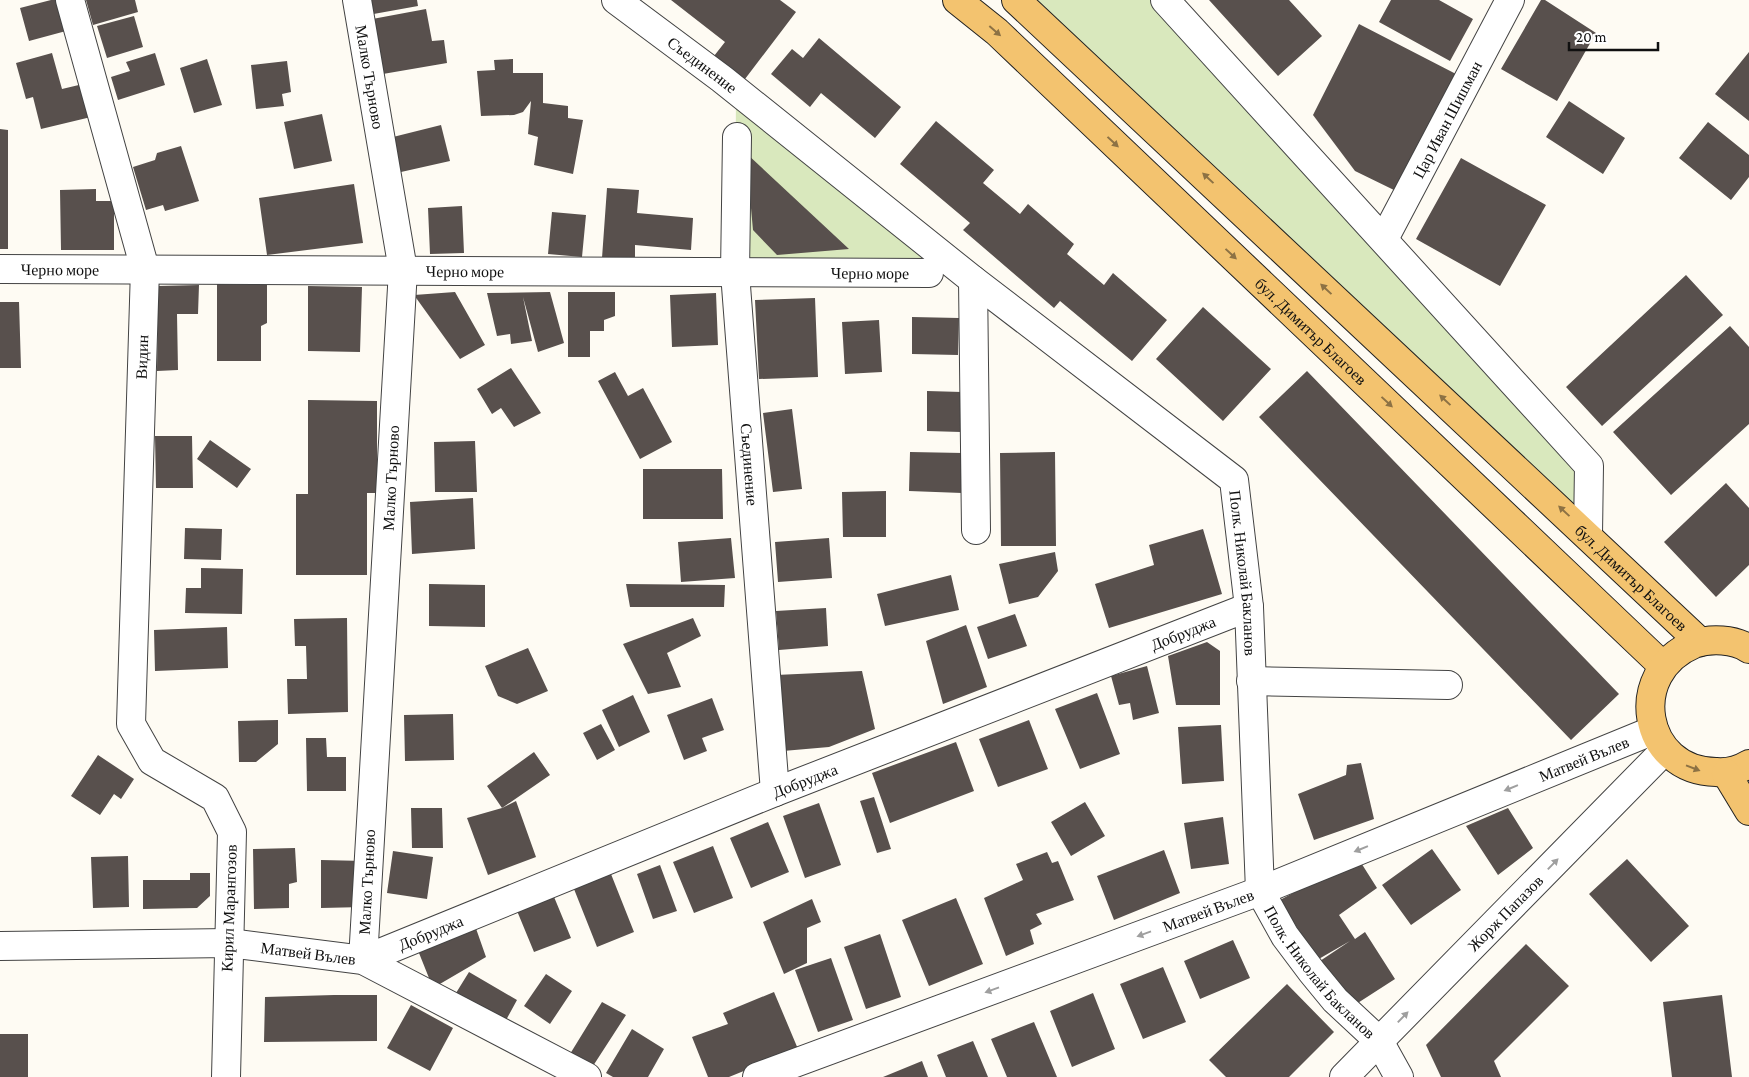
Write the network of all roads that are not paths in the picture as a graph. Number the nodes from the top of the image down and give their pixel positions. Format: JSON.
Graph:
{"nodes":[{"id":1,"x":70,"y":0,"type":"edge"},
{"id":2,"x":357,"y":0,"type":"edge"},
{"id":3,"x":616,"y":0,"type":"edge"},
{"id":4,"x":957,"y":0,"type":"edge"},
{"id":5,"x":1016,"y":0,"type":"edge"},
{"id":6,"x":1165,"y":0,"type":"edge"},
{"id":7,"x":1510,"y":0,"type":"edge"},
{"id":8,"x":737,"y":137,"type":"dead end"},
{"id":9,"x":1384,"y":239,"type":"junction"},
{"id":10,"x":0,"y":269,"type":"edge"},
{"id":11,"x":145,"y":269,"type":"junction"},
{"id":12,"x":403,"y":270,"type":"junction"},
{"id":13,"x":734,"y":273,"type":"junction"},
{"id":14,"x":929,"y":273,"type":"dead end"},
{"id":15,"x":973,"y":280,"type":"junction"},
{"id":16,"x":976,"y":530,"type":"dead end"},
{"id":17,"x":1588,"y":534,"type":"junction"},
{"id":18,"x":1250,"y":607,"type":"junction"},
{"id":19,"x":1700,"y":642,"type":"junction"},
{"id":20,"x":1749,"y":649,"type":"edge"},
{"id":21,"x":1663,"y":666,"type":"junction"},
{"id":22,"x":1250,"y":681,"type":"junction"},
{"id":23,"x":1448,"y":685,"type":"dead end"},
{"id":24,"x":131,"y":724,"type":"joint"},
{"id":25,"x":1660,"y":740,"type":"junction"},
{"id":26,"x":1738,"y":768,"type":"edge"},
{"id":27,"x":775,"y":792,"type":"junction"},
{"id":28,"x":1749,"y":811,"type":"edge"},
{"id":29,"x":1260,"y":891,"type":"junction"},
{"id":30,"x":229,"y":944,"type":"junction"},
{"id":31,"x":0,"y":946,"type":"edge"},
{"id":32,"x":363,"y":960,"type":"junction"},
{"id":33,"x":1379,"y":1041,"type":"junction"},
{"id":34,"x":226,"y":1077,"type":"edge"},
{"id":35,"x":587,"y":1077,"type":"edge"},
{"id":36,"x":757,"y":1077,"type":"edge"},
{"id":37,"x":1344,"y":1077,"type":"edge"},
{"id":38,"x":1399,"y":1077,"type":"edge"}],
"edges":[{"from":1,"to":11,"type":"street","name":"Видин"},
{"from":2,"to":12,"type":"street","name":"Малко Търново"},
{"from":3,"to":15,"type":"street","name":"Съединение"},
{"from":4,"to":21,"type":"main road","name":"бул. Димитър Благоев","one_way":true},
{"from":17,"to":5,"type":"main road","name":"бул. Димитър Благоев","one_way":true},
{"from":6,"to":9,"type":"street"},
{"from":7,"to":9,"type":"street","name":"Цар Иван Шишман"},
{"from":8,"to":13,"type":"street","name":"Съединение"},
{"from":9,"to":17,"type":"street"},
{"from":10,"to":11,"type":"street","name":"Черно море"},
{"from":11,"to":12,"type":"street","name":"Черно море"},
{"from":11,"to":24,"type":"street","name":"Видин"},
{"from":12,"to":13,"type":"street","name":"Черно море"},
{"from":12,"to":32,"type":"street","name":"Малко Търново"},
{"from":13,"to":14,"type":"street","name":"Черно море"},
{"from":13,"to":27,"type":"street","name":"Съединение"},
{"from":15,"to":16,"type":"street"},
{"from":15,"to":18,"type":"street","name":"Полк. Николай Бакланов"},
{"from":17,"to":19,"type":"main road","name":"бул. Димитър Благоев"},
{"from":18,"to":22,"type":"street","name":"Полк. Николай Бакланов"},
{"from":18,"to":27,"type":"street","name":"Добруджа"},
{"from":19,"to":20,"type":"main road"},
{"from":19,"to":21,"type":"main road"},
{"from":21,"to":25,"type":"main road"},
{"from":22,"to":23,"type":"street"},
{"from":22,"to":29,"type":"street","name":"Полк. Николай Бакланов"},
{"from":24,"to":30,"type":"street","name":"Кирил Марангозов"},
{"from":25,"to":26,"type":"main road","one_way":true},
{"from":25,"to":29,"type":"street","name":"Матвей Вълев","one_way":true},
{"from":33,"to":25,"type":"street","name":"Жорж Папазов","one_way":true},
{"from":26,"to":28,"type":"main road"},
{"from":27,"to":32,"type":"street","name":"Добруджа"},
{"from":29,"to":33,"type":"street","name":"Полк. Николай Бакланов"},
{"from":29,"to":36,"type":"street","name":"Матвей Вълев","one_way":true},
{"from":30,"to":31,"type":"street","name":"Матвей Вълев"},
{"from":30,"to":32,"type":"street","name":"Матвей Вълев"},
{"from":30,"to":34,"type":"street","name":"Кирил Марангозов"},
{"from":32,"to":35,"type":"street","name":"Матвей Вълев"},
{"from":33,"to":37,"type":"street","name":"Жорж Папазов"},
{"from":33,"to":38,"type":"street","name":"Полк. Николай Бакланов"}]}
